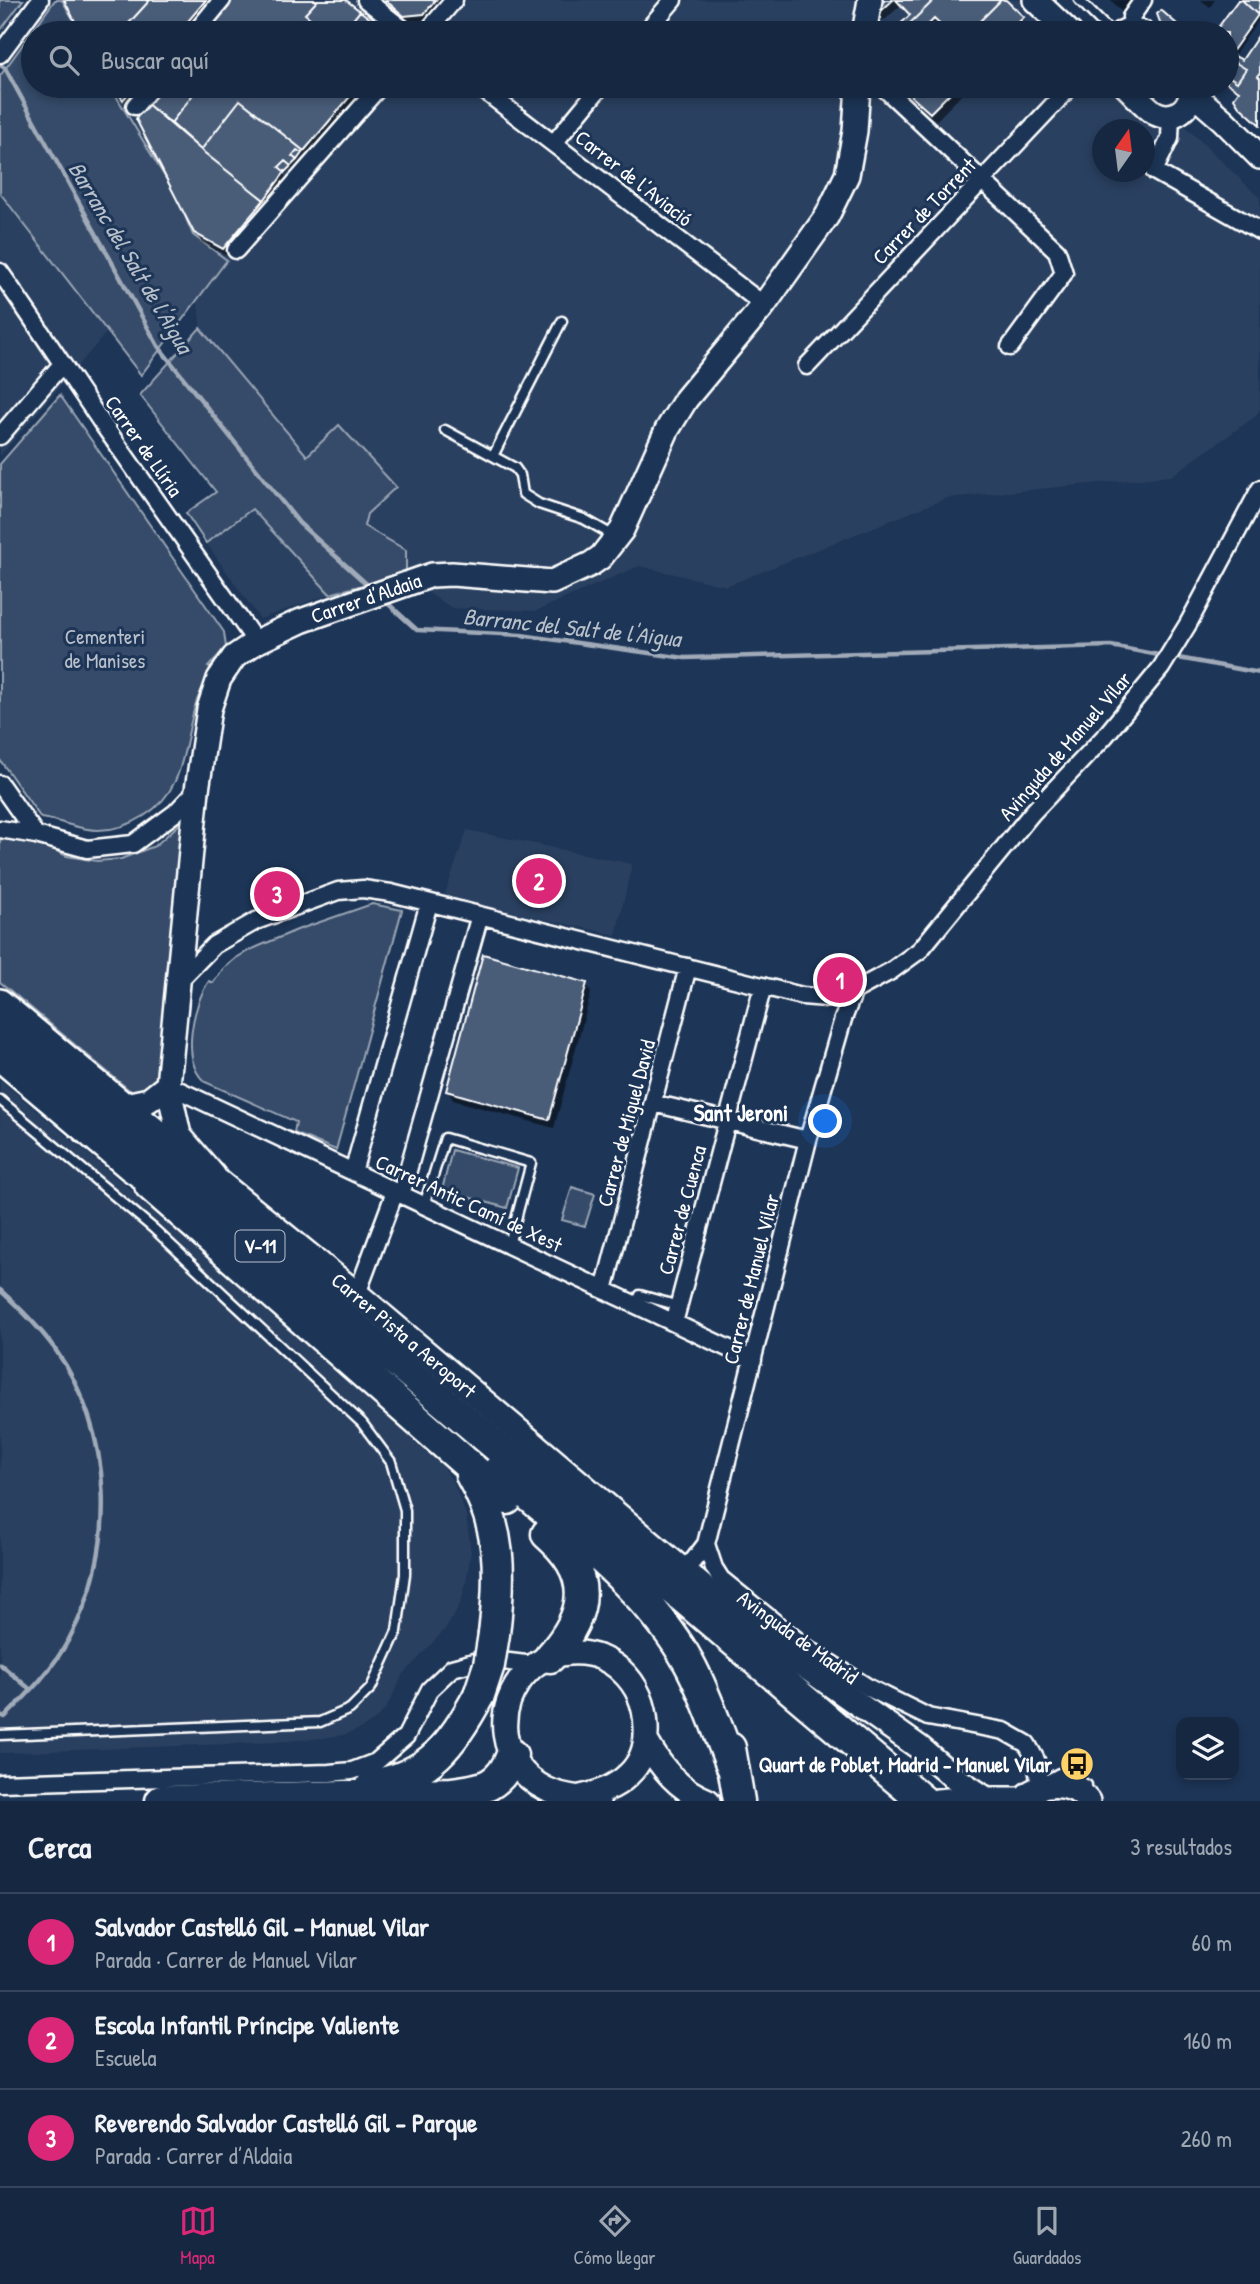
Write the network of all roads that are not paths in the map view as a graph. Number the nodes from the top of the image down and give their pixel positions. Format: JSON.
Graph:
{"nodes":[{"id":1,"x":40,"y":0,"type":"edge"},
{"id":2,"x":222,"y":0,"type":"edge"},
{"id":3,"x":366,"y":0,"type":"edge"},
{"id":4,"x":454,"y":0,"type":"edge"},
{"id":5,"x":673,"y":0,"type":"edge"},
{"id":6,"x":870,"y":0,"type":"edge"},
{"id":7,"x":1035,"y":0,"type":"edge"},
{"id":8,"x":1079,"y":0,"type":"edge"},
{"id":9,"x":1143,"y":0,"type":"edge"},
{"id":10,"x":24,"y":21,"type":"edge"},
{"id":11,"x":205,"y":21,"type":"edge"},
{"id":12,"x":393,"y":21,"type":"edge"},
{"id":13,"x":436,"y":21,"type":"edge"},
{"id":14,"x":655,"y":21,"type":"edge"},
{"id":15,"x":866,"y":21,"type":"edge"},
{"id":16,"x":1057,"y":21,"type":"edge"},
{"id":17,"x":1110,"y":21,"type":"edge"},
{"id":18,"x":1130,"y":21,"type":"edge"},
{"id":19,"x":21,"y":26,"type":"edge"},
{"id":20,"x":0,"y":54,"type":"edge"},
{"id":21,"x":142,"y":98,"type":"edge"},
{"id":22,"x":369,"y":98,"type":"edge"},
{"id":23,"x":494,"y":98,"type":"edge"},
{"id":24,"x":591,"y":98,"type":"edge"},
{"id":25,"x":857,"y":98,"type":"edge"},
{"id":26,"x":895,"y":98,"type":"edge"},
{"id":27,"x":1060,"y":98,"type":"edge"},
{"id":28,"x":1139,"y":98,"type":"edge"},
{"id":29,"x":1189,"y":98,"type":"edge"},
{"id":30,"x":1200,"y":98,"type":"edge"},
{"id":31,"x":135,"y":106,"type":"dead end"},
{"id":32,"x":1171,"y":115,"type":"junction"},
{"id":33,"x":554,"y":143,"type":"junction"},
{"id":34,"x":1260,"y":157,"type":"edge"},
{"id":35,"x":983,"y":180,"type":"junction"},
{"id":36,"x":1260,"y":232,"type":"edge"},
{"id":37,"x":236,"y":250,"type":"dead end"},
{"id":38,"x":0,"y":272,"type":"edge"},
{"id":39,"x":764,"y":305,"type":"junction"},
{"id":40,"x":562,"y":321,"type":"dead end"},
{"id":41,"x":1010,"y":346,"type":"dead end"},
{"id":42,"x":62,"y":364,"type":"junction"},
{"id":43,"x":807,"y":366,"type":"dead end"},
{"id":44,"x":445,"y":430,"type":"dead end"},
{"id":45,"x":0,"y":436,"type":"edge"},
{"id":46,"x":493,"y":456,"type":"junction"},
{"id":47,"x":1260,"y":489,"type":"edge"},
{"id":48,"x":617,"y":537,"type":"junction"},
{"id":49,"x":256,"y":642,"type":"junction"},
{"id":50,"x":0,"y":784,"type":"edge"},
{"id":51,"x":197,"y":790,"type":"junction"},
{"id":52,"x":0,"y":829,"type":"edge"},
{"id":53,"x":36,"y":835,"type":"junction"},
{"id":54,"x":429,"y":903,"type":"junction"},
{"id":55,"x":480,"y":915,"type":"junction"},
{"id":56,"x":688,"y":967,"type":"junction"},
{"id":57,"x":177,"y":983,"type":"junction"},
{"id":58,"x":763,"y":986,"type":"junction"},
{"id":59,"x":854,"y":991,"type":"junction"},
{"id":60,"x":0,"y":1000,"type":"edge"},
{"id":61,"x":0,"y":1027,"type":"edge"},
{"id":62,"x":0,"y":1055,"type":"edge"},
{"id":63,"x":168,"y":1085,"type":"junction"},
{"id":64,"x":0,"y":1100,"type":"edge"},
{"id":65,"x":653,"y":1103,"type":"junction"},
{"id":66,"x":125,"y":1105,"type":"junction"},
{"id":67,"x":727,"y":1121,"type":"junction"},
{"id":68,"x":808,"y":1140,"type":"junction"},
{"id":69,"x":353,"y":1172,"type":"junction"},
{"id":70,"x":214,"y":1176,"type":"junction"},
{"id":71,"x":398,"y":1193,"type":"junction"},
{"id":72,"x":424,"y":1205,"type":"junction"},
{"id":73,"x":509,"y":1245,"type":"junction"},
{"id":74,"x":604,"y":1290,"type":"junction"},
{"id":75,"x":357,"y":1294,"type":"junction"},
{"id":76,"x":635,"y":1305,"type":"junction"},
{"id":77,"x":679,"y":1306,"type":"junction"},
{"id":78,"x":674,"y":1323,"type":"junction"},
{"id":79,"x":752,"y":1360,"type":"junction"},
{"id":80,"x":475,"y":1460,"type":"junction"},
{"id":81,"x":520,"y":1466,"type":"junction"},
{"id":82,"x":706,"y":1544,"type":"junction"},
{"id":83,"x":680,"y":1568,"type":"junction"},
{"id":84,"x":474,"y":1661,"type":"junction"},
{"id":85,"x":542,"y":1661,"type":"junction"},
{"id":86,"x":509,"y":1696,"type":"junction"},
{"id":87,"x":0,"y":1735,"type":"edge"},
{"id":88,"x":646,"y":1741,"type":"junction"},
{"id":89,"x":512,"y":1755,"type":"junction"},
{"id":90,"x":0,"y":1783,"type":"edge"},
{"id":91,"x":736,"y":1786,"type":"edge"},
{"id":92,"x":914,"y":1793,"type":"edge"},
{"id":93,"x":1028,"y":1796,"type":"edge"},
{"id":94,"x":226,"y":1799,"type":"junction"},
{"id":95,"x":589,"y":1799,"type":"edge"},
{"id":96,"x":988,"y":1800,"type":"edge"},
{"id":97,"x":161,"y":1801,"type":"edge"},
{"id":98,"x":708,"y":1801,"type":"edge"},
{"id":99,"x":937,"y":1801,"type":"edge"},
{"id":100,"x":1089,"y":1801,"type":"edge"}],
"edges":[{"from":1,"to":10,"type":"street"},
{"from":2,"to":11,"type":"street"},
{"from":3,"to":12,"type":"street"},
{"from":4,"to":13,"type":"street"},
{"from":5,"to":14,"type":"street"},
{"from":6,"to":15,"type":"street"},
{"from":7,"to":16,"type":"street"},
{"from":8,"to":17,"type":"lane"},
{"from":9,"to":18,"type":"street"},
{"from":19,"to":20,"type":"street"},
{"from":21,"to":31,"type":"street"},
{"from":22,"to":37,"type":"street"},
{"from":23,"to":33,"type":"street","name":"Carrer de l’Aviació"},
{"from":24,"to":33,"type":"street"},
{"from":25,"to":39,"type":"street","name":"Carrer d’Aldaia"},
{"from":26,"to":35,"type":"street"},
{"from":27,"to":35,"type":"street","name":"Carrer de Torrent"},
{"from":28,"to":32,"type":"street"},
{"from":29,"to":32,"type":"street"},
{"from":30,"to":34,"type":"street"},
{"from":32,"to":36,"type":"street"},
{"from":33,"to":39,"type":"street","name":"Carrer de l’Aviació"},
{"from":35,"to":41,"type":"street"},
{"from":35,"to":43,"type":"street","name":"Carrer de Torrent"},
{"from":38,"to":42,"type":"street","name":"Carrer de Llíria"},
{"from":39,"to":48,"type":"street","name":"Carrer d’Aldaia"},
{"from":40,"to":46,"type":"lane"},
{"from":42,"to":45,"type":"street"},
{"from":42,"to":49,"type":"street","name":"Carrer de Llíria"},
{"from":44,"to":46,"type":"lane"},
{"from":46,"to":48,"type":"lane"},
{"from":47,"to":59,"type":"street","name":"Avinguda de Manuel Vilar"},
{"from":48,"to":49,"type":"street","name":"Carrer d’Aldaia"},
{"from":49,"to":51,"type":"street","name":"Carrer d’Aldaia"},
{"from":50,"to":53,"type":"street"},
{"from":51,"to":53,"type":"street"},
{"from":51,"to":57,"type":"street","name":"Carrer d’Aldaia"},
{"from":52,"to":53,"type":"street"},
{"from":54,"to":55,"type":"street","name":"Avinguda de Manuel Vilar"},
{"from":54,"to":57,"type":"street","name":"Avinguda de Manuel Vilar"},
{"from":54,"to":69,"type":"street"},
{"from":55,"to":56,"type":"street","name":"Avinguda de Manuel Vilar"},
{"from":55,"to":71,"type":"street"},
{"from":56,"to":58,"type":"street","name":"Avinguda de Manuel Vilar"},
{"from":56,"to":65,"type":"street","name":"Carrer de Miguel David"},
{"from":57,"to":63,"type":"street","name":"Carrer d’Aldaia"},
{"from":58,"to":59,"type":"street","name":"Avinguda de Manuel Vilar"},
{"from":58,"to":67,"type":"street","name":"Carrer de Cuenca"},
{"from":59,"to":68,"type":"street","name":"Carrer de Manuel Vilar"},
{"from":60,"to":66,"type":"street","name":"Carrer Pista a Aeroport"},
{"from":61,"to":81,"type":"highway","number":"V-11"},
{"from":62,"to":80,"type":"highway","number":"V-11"},
{"from":63,"to":66,"type":"street"},
{"from":63,"to":69,"type":"street","name":"Carrer Antic Camí de Xest"},
{"from":63,"to":70,"type":"street","name":"Carrer d’Aldaia"},
{"from":64,"to":87,"type":"lane"},
{"from":65,"to":67,"type":"street"},
{"from":65,"to":74,"type":"street","name":"Carrer de Miguel David"},
{"from":66,"to":70,"type":"street","name":"Carrer Pista a Aeroport"},
{"from":67,"to":68,"type":"street"},
{"from":67,"to":77,"type":"street","name":"Carrer de Cuenca"},
{"from":68,"to":79,"type":"street","name":"Carrer de Manuel Vilar"},
{"from":69,"to":71,"type":"street","name":"Carrer Antic Camí de Xest"},
{"from":70,"to":75,"type":"street","name":"Carrer Pista a Aeroport"},
{"from":71,"to":72,"type":"street","name":"Carrer Antic Camí de Xest"},
{"from":71,"to":75,"type":"street"},
{"from":72,"to":73,"type":"street","name":"Carrer Antic Camí de Xest"},
{"from":72,"to":73,"type":"lane"},
{"from":73,"to":74,"type":"street","name":"Carrer Antic Camí de Xest"},
{"from":74,"to":76,"type":"street","name":"Carrer Antic Camí de Xest"},
{"from":75,"to":83,"type":"street","name":"Carrer Pista a Aeroport"},
{"from":76,"to":77,"type":"lane"},
{"from":76,"to":78,"type":"street","name":"Carrer Antic Camí de Xest"},
{"from":77,"to":78,"type":"street","name":"Carrer de Cuenca"},
{"from":78,"to":79,"type":"street","name":"Carrer Antic Camí de Xest"},
{"from":79,"to":82,"type":"street","name":"Carrer de Manuel Vilar"},
{"from":80,"to":85,"type":"highway"},
{"from":80,"to":91,"type":"highway"},
{"from":80,"to":94,"type":"highway","bridge":true},
{"from":81,"to":91,"type":"highway"},
{"from":81,"to":92,"type":"highway"},
{"from":82,"to":83,"type":"street"},
{"from":82,"to":93,"type":"street","name":"Avinguda de Madrid"},
{"from":83,"to":96,"type":"street","name":"Avinguda de Madrid"},
{"from":84,"to":85,"type":"street"},
{"from":84,"to":86,"type":"street"},
{"from":84,"to":90,"type":"street"},
{"from":85,"to":86,"type":"street"},
{"from":85,"to":88,"type":"street"},
{"from":86,"to":89,"type":"street"},
{"from":88,"to":95,"type":"street"},
{"from":88,"to":98,"type":"street"},
{"from":89,"to":94,"type":"highway"},
{"from":89,"to":95,"type":"street"},
{"from":93,"to":96,"type":"street"},
{"from":93,"to":100,"type":"street"},
{"from":94,"to":97,"type":"highway"},
{"from":96,"to":99,"type":"street"}]}
